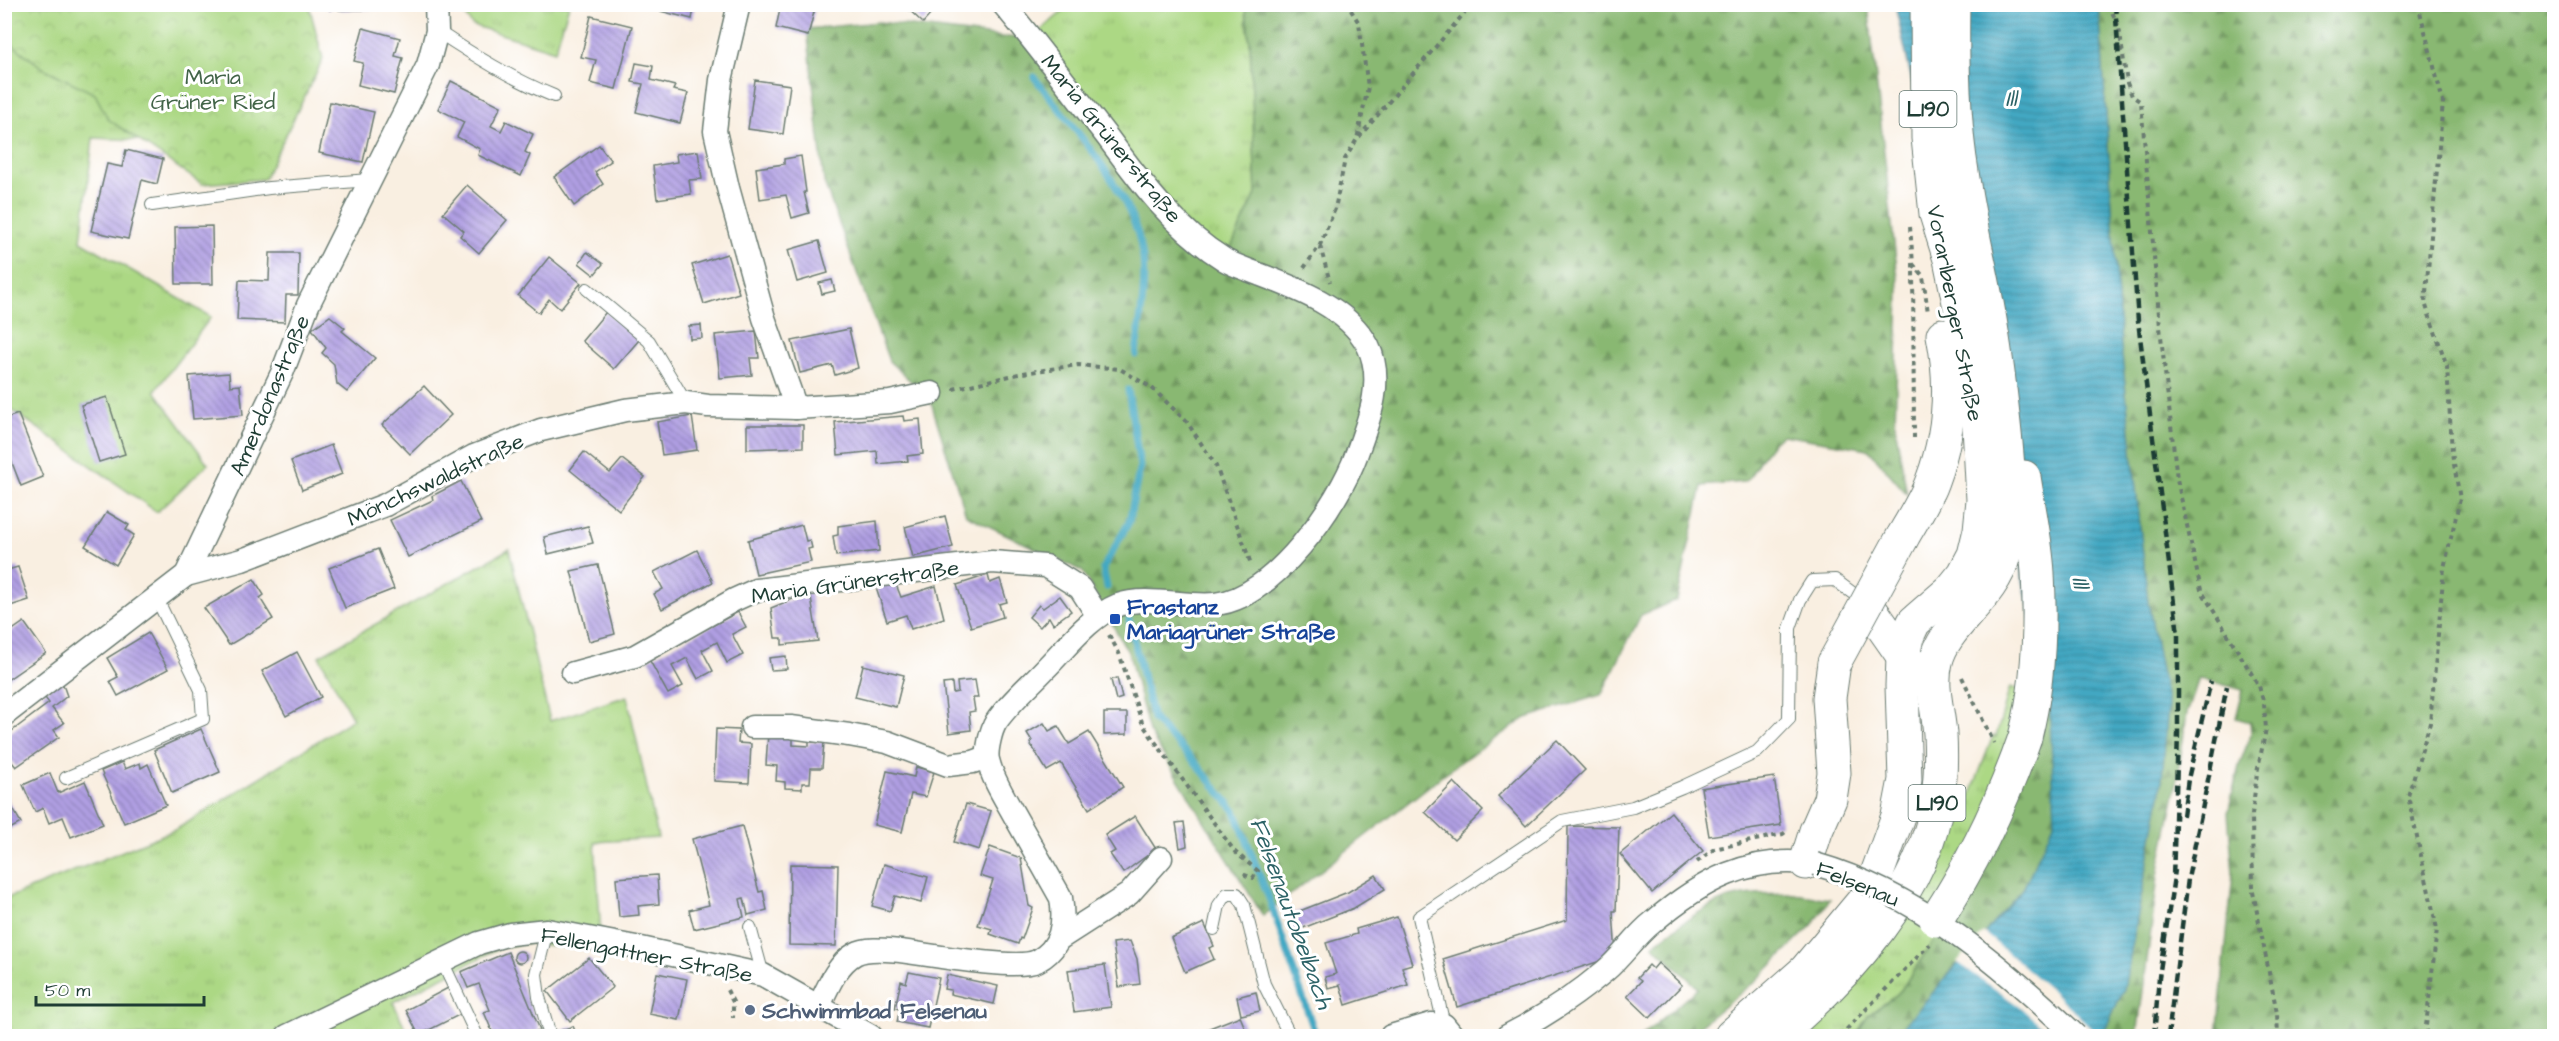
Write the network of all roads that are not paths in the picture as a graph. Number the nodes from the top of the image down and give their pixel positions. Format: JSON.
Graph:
{"nodes":[{"id":1,"x":436,"y":4,"type":"edge"},
{"id":2,"x":740,"y":4,"type":"edge"},
{"id":3,"x":1003,"y":4,"type":"edge"},
{"id":4,"x":1927,"y":4,"type":"edge"},
{"id":5,"x":1953,"y":4,"type":"edge"},
{"id":6,"x":436,"y":31,"type":"junction"},
{"id":7,"x":554,"y":96,"type":"dead end"},
{"id":8,"x":369,"y":180,"type":"junction"},
{"id":9,"x":152,"y":205,"type":"dead end"},
{"id":10,"x":587,"y":289,"type":"dead end"},
{"id":11,"x":1952,"y":320,"type":"junction"},
{"id":12,"x":932,"y":393,"type":"road end"},
{"id":13,"x":686,"y":403,"type":"junction"},
{"id":14,"x":796,"y":408,"type":"junction"},
{"id":15,"x":2004,"y":422,"type":"junction"},
{"id":16,"x":186,"y":575,"type":"junction"},
{"id":17,"x":157,"y":599,"type":"junction"},
{"id":18,"x":1866,"y":603,"type":"junction"},
{"id":19,"x":1938,"y":603,"type":"junction"},
{"id":20,"x":1098,"y":616,"type":"junction"},
{"id":21,"x":1948,"y":636,"type":"junction"},
{"id":22,"x":1903,"y":656,"type":"junction"},
{"id":23,"x":573,"y":673,"type":"dead end"},
{"id":24,"x":1932,"y":687,"type":"junction"},
{"id":25,"x":4,"y":715,"type":"edge"},
{"id":26,"x":752,"y":727,"type":"dead end"},
{"id":27,"x":987,"y":757,"type":"junction"},
{"id":28,"x":66,"y":778,"type":"dead end"},
{"id":29,"x":1161,"y":858,"type":"dead end"},
{"id":30,"x":1810,"y":863,"type":"junction"},
{"id":31,"x":1936,"y":920,"type":"junction"},
{"id":32,"x":750,"y":927,"type":"dead end"},
{"id":33,"x":1214,"y":929,"type":"dead end"},
{"id":34,"x":547,"y":930,"type":"junction"},
{"id":35,"x":1059,"y":939,"type":"junction"},
{"id":36,"x":442,"y":961,"type":"junction"},
{"id":37,"x":763,"y":975,"type":"junction"},
{"id":38,"x":819,"y":1006,"type":"junction"},
{"id":39,"x":1449,"y":1031,"type":"edge"},
{"id":40,"x":287,"y":1036,"type":"edge"},
{"id":41,"x":477,"y":1036,"type":"edge"},
{"id":42,"x":550,"y":1036,"type":"edge"},
{"id":43,"x":871,"y":1036,"type":"edge"},
{"id":44,"x":1290,"y":1036,"type":"edge"},
{"id":45,"x":1391,"y":1036,"type":"edge"},
{"id":46,"x":1506,"y":1036,"type":"edge"},
{"id":47,"x":1731,"y":1036,"type":"edge"},
{"id":48,"x":1775,"y":1036,"type":"edge"},
{"id":49,"x":2076,"y":1036,"type":"edge"}],
"edges":[{"from":1,"to":6,"type":"street","name":"Amerdonastraße"},
{"from":2,"to":14,"type":"street"},
{"from":3,"to":20,"type":"street","name":"Maria Grünerstraße"},
{"from":4,"to":11,"type":"main road","name":"Vorarlberger Straße","number":"L190"},
{"from":5,"to":15,"type":"main road","name":"Vorarlberger Straße","number":"L190"},
{"from":6,"to":7,"type":"lane"},
{"from":6,"to":8,"type":"street","name":"Amerdonastraße"},
{"from":8,"to":9,"type":"lane"},
{"from":8,"to":16,"type":"street","name":"Amerdonastraße"},
{"from":10,"to":13,"type":"lane"},
{"from":11,"to":19,"type":"main road","name":"Vorarlberger Straße","number":"L190"},
{"from":11,"to":30,"type":"main road","bridge":true},
{"from":12,"to":14,"type":"street","name":"Mönchswaldstraße"},
{"from":13,"to":14,"type":"street","name":"Mönchswaldstraße"},
{"from":13,"to":16,"type":"street","name":"Mönchswaldstraße"},
{"from":15,"to":21,"type":"main road","name":"Vorarlberger Straße","number":"L190"},
{"from":15,"to":31,"type":"main road","bridge":true},
{"from":16,"to":17,"type":"street","name":"Amerdonastraße"},
{"from":17,"to":25,"type":"street","name":"Amerdonastraße"},
{"from":17,"to":28,"type":"lane"},
{"from":18,"to":19,"type":"main road"},
{"from":18,"to":22,"type":"main road"},
{"from":18,"to":39,"type":"lane"},
{"from":19,"to":22,"type":"main road","name":"Vorarlberger Straße","number":"L190"},
{"from":20,"to":23,"type":"street","name":"Maria Grünerstraße"},
{"from":20,"to":27,"type":"street","name":"Maria Grünerstraße"},
{"from":21,"to":22,"type":"main road"},
{"from":21,"to":24,"type":"main road","name":"Vorarlberger Straße","number":"L190"},
{"from":22,"to":24,"type":"main road"},
{"from":22,"to":47,"type":"main road","name":"Vorarlberger Straße","number":"L190"},
{"from":24,"to":48,"type":"main road","name":"Vorarlberger Straße","number":"L190"},
{"from":26,"to":27,"type":"street"},
{"from":27,"to":35,"type":"street"},
{"from":29,"to":35,"type":"street"},
{"from":30,"to":31,"type":"street","name":"Felsenau","bridge":true},
{"from":30,"to":46,"type":"street","name":"Felsenau"},
{"from":31,"to":49,"type":"street","name":"Felsenau","bridge":true},
{"from":32,"to":37,"type":"lane"},
{"from":33,"to":44,"type":"lane"},
{"from":34,"to":36,"type":"street","name":"Fellengattner Straße"},
{"from":34,"to":37,"type":"street","name":"Fellengattner Straße"},
{"from":34,"to":42,"type":"lane"},
{"from":35,"to":38,"type":"street"},
{"from":36,"to":40,"type":"street","name":"Fellengattner Straße"},
{"from":36,"to":41,"type":"lane"},
{"from":37,"to":38,"type":"street","name":"Fellengattner Straße"},
{"from":38,"to":43,"type":"street","name":"Fellengattner Straße"},
{"from":39,"to":45,"type":"street"}]}
